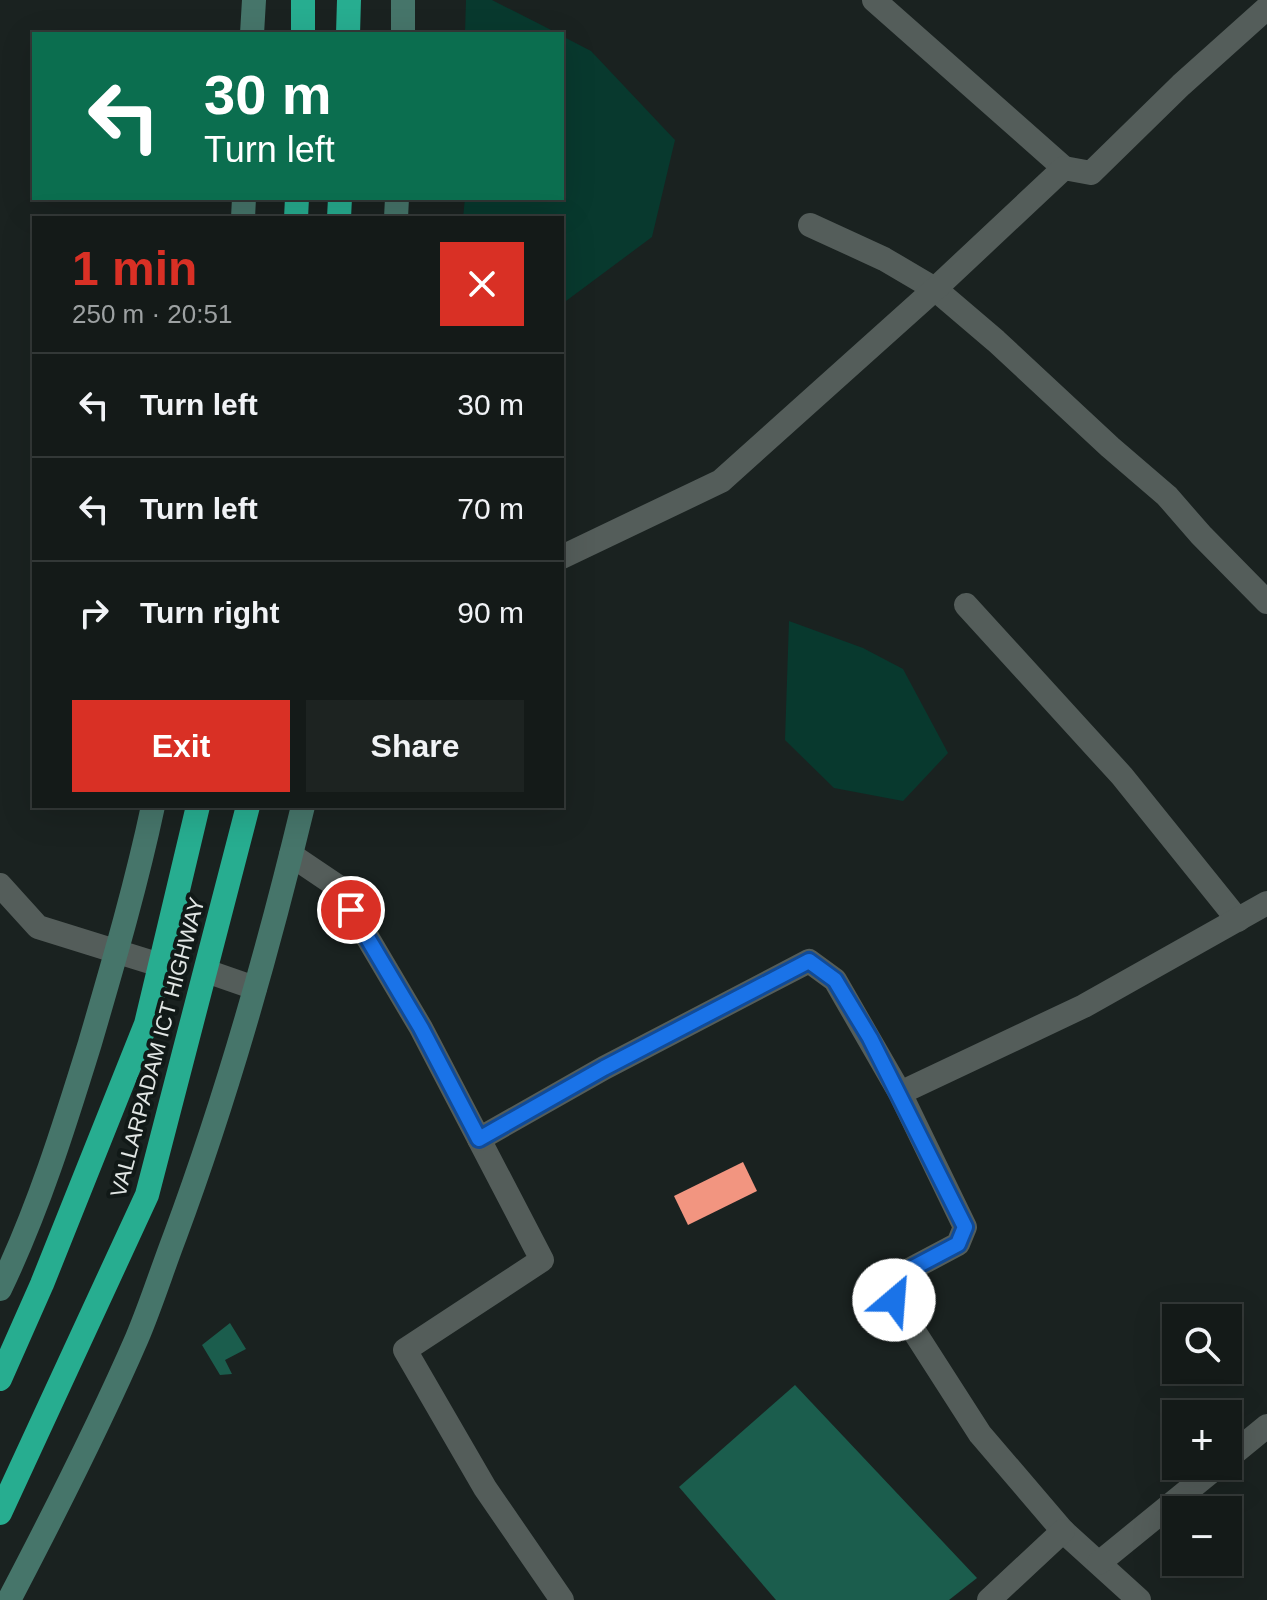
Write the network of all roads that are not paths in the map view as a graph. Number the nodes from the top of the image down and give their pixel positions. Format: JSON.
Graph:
{"nodes":[{"id":1,"x":254,"y":0,"type":"edge"},
{"id":2,"x":303,"y":0,"type":"edge"},
{"id":3,"x":349,"y":0,"type":"edge"},
{"id":4,"x":403,"y":0,"type":"edge"},
{"id":5,"x":874,"y":0,"type":"edge"},
{"id":6,"x":1259,"y":7,"type":"edge"},
{"id":7,"x":252,"y":32,"type":"edge"},
{"id":8,"x":303,"y":32,"type":"edge"},
{"id":9,"x":348,"y":32,"type":"edge"},
{"id":10,"x":403,"y":32,"type":"edge"},
{"id":11,"x":1064,"y":168,"type":"junction"},
{"id":12,"x":810,"y":225,"type":"dead end"},
{"id":13,"x":935,"y":289,"type":"junction"},
{"id":14,"x":564,"y":556,"type":"edge"},
{"id":15,"x":1267,"y":602,"type":"edge"},
{"id":16,"x":966,"y":605,"type":"dead end"},
{"id":17,"x":153,"y":808,"type":"edge"},
{"id":18,"x":198,"y":808,"type":"edge"},
{"id":19,"x":247,"y":808,"type":"edge"},
{"id":20,"x":303,"y":808,"type":"edge"},
{"id":21,"x":291,"y":855,"type":"junction"},
{"id":22,"x":0,"y":885,"type":"edge"},
{"id":23,"x":1267,"y":903,"type":"edge"},
{"id":24,"x":1238,"y":920,"type":"junction"},
{"id":25,"x":117,"y":953,"type":"junction"},
{"id":26,"x":160,"y":965,"type":"junction"},
{"id":27,"x":206,"y":971,"type":"junction"},
{"id":28,"x":255,"y":988,"type":"junction"},
{"id":29,"x":900,"y":1093,"type":"junction"},
{"id":30,"x":479,"y":1139,"type":"junction"},
{"id":31,"x":0,"y":1289,"type":"edge"},
{"id":32,"x":0,"y":1379,"type":"edge"},
{"id":33,"x":1267,"y":1426,"type":"edge"},
{"id":34,"x":1242,"y":1447,"type":"edge"},
{"id":35,"x":1201,"y":1480,"type":"edge"},
{"id":36,"x":0,"y":1513,"type":"edge"},
{"id":37,"x":1063,"y":1531,"type":"junction"},
{"id":38,"x":1099,"y":1563,"type":"junction"},
{"id":39,"x":9,"y":1600,"type":"edge"},
{"id":40,"x":562,"y":1600,"type":"edge"},
{"id":41,"x":989,"y":1600,"type":"edge"},
{"id":42,"x":1139,"y":1600,"type":"edge"}],
"edges":[{"from":1,"to":7,"type":"street"},
{"from":2,"to":8,"type":"highway"},
{"from":3,"to":9,"type":"highway"},
{"from":4,"to":10,"type":"street"},
{"from":5,"to":11,"type":"street"},
{"from":6,"to":11,"type":"street"},
{"from":11,"to":13,"type":"street"},
{"from":12,"to":13,"type":"street"},
{"from":13,"to":14,"type":"street"},
{"from":13,"to":15,"type":"street"},
{"from":16,"to":24,"type":"street"},
{"from":17,"to":25,"type":"street"},
{"from":18,"to":26,"type":"highway","name":"VALLARPADAM ICT HIGHWAY"},
{"from":19,"to":27,"type":"highway","name":"VALLARPADAM ICT HIGHWAY"},
{"from":20,"to":21,"type":"street"},
{"from":21,"to":28,"type":"street"},
{"from":21,"to":30,"type":"street"},
{"from":22,"to":25,"type":"street"},
{"from":23,"to":24,"type":"street"},
{"from":24,"to":29,"type":"street"},
{"from":25,"to":26,"type":"street"},
{"from":25,"to":31,"type":"street"},
{"from":26,"to":32,"type":"highway","name":"VALLARPADAM ICT HIGHWAY"},
{"from":27,"to":28,"type":"street"},
{"from":27,"to":36,"type":"highway","name":"VALLARPADAM ICT HIGHWAY"},
{"from":28,"to":39,"type":"street"},
{"from":29,"to":30,"type":"street"},
{"from":29,"to":37,"type":"street"},
{"from":30,"to":40,"type":"street"},
{"from":33,"to":34,"type":"street"},
{"from":35,"to":38,"type":"street"},
{"from":37,"to":38,"type":"street"},
{"from":37,"to":41,"type":"street"},
{"from":38,"to":42,"type":"street"}]}
